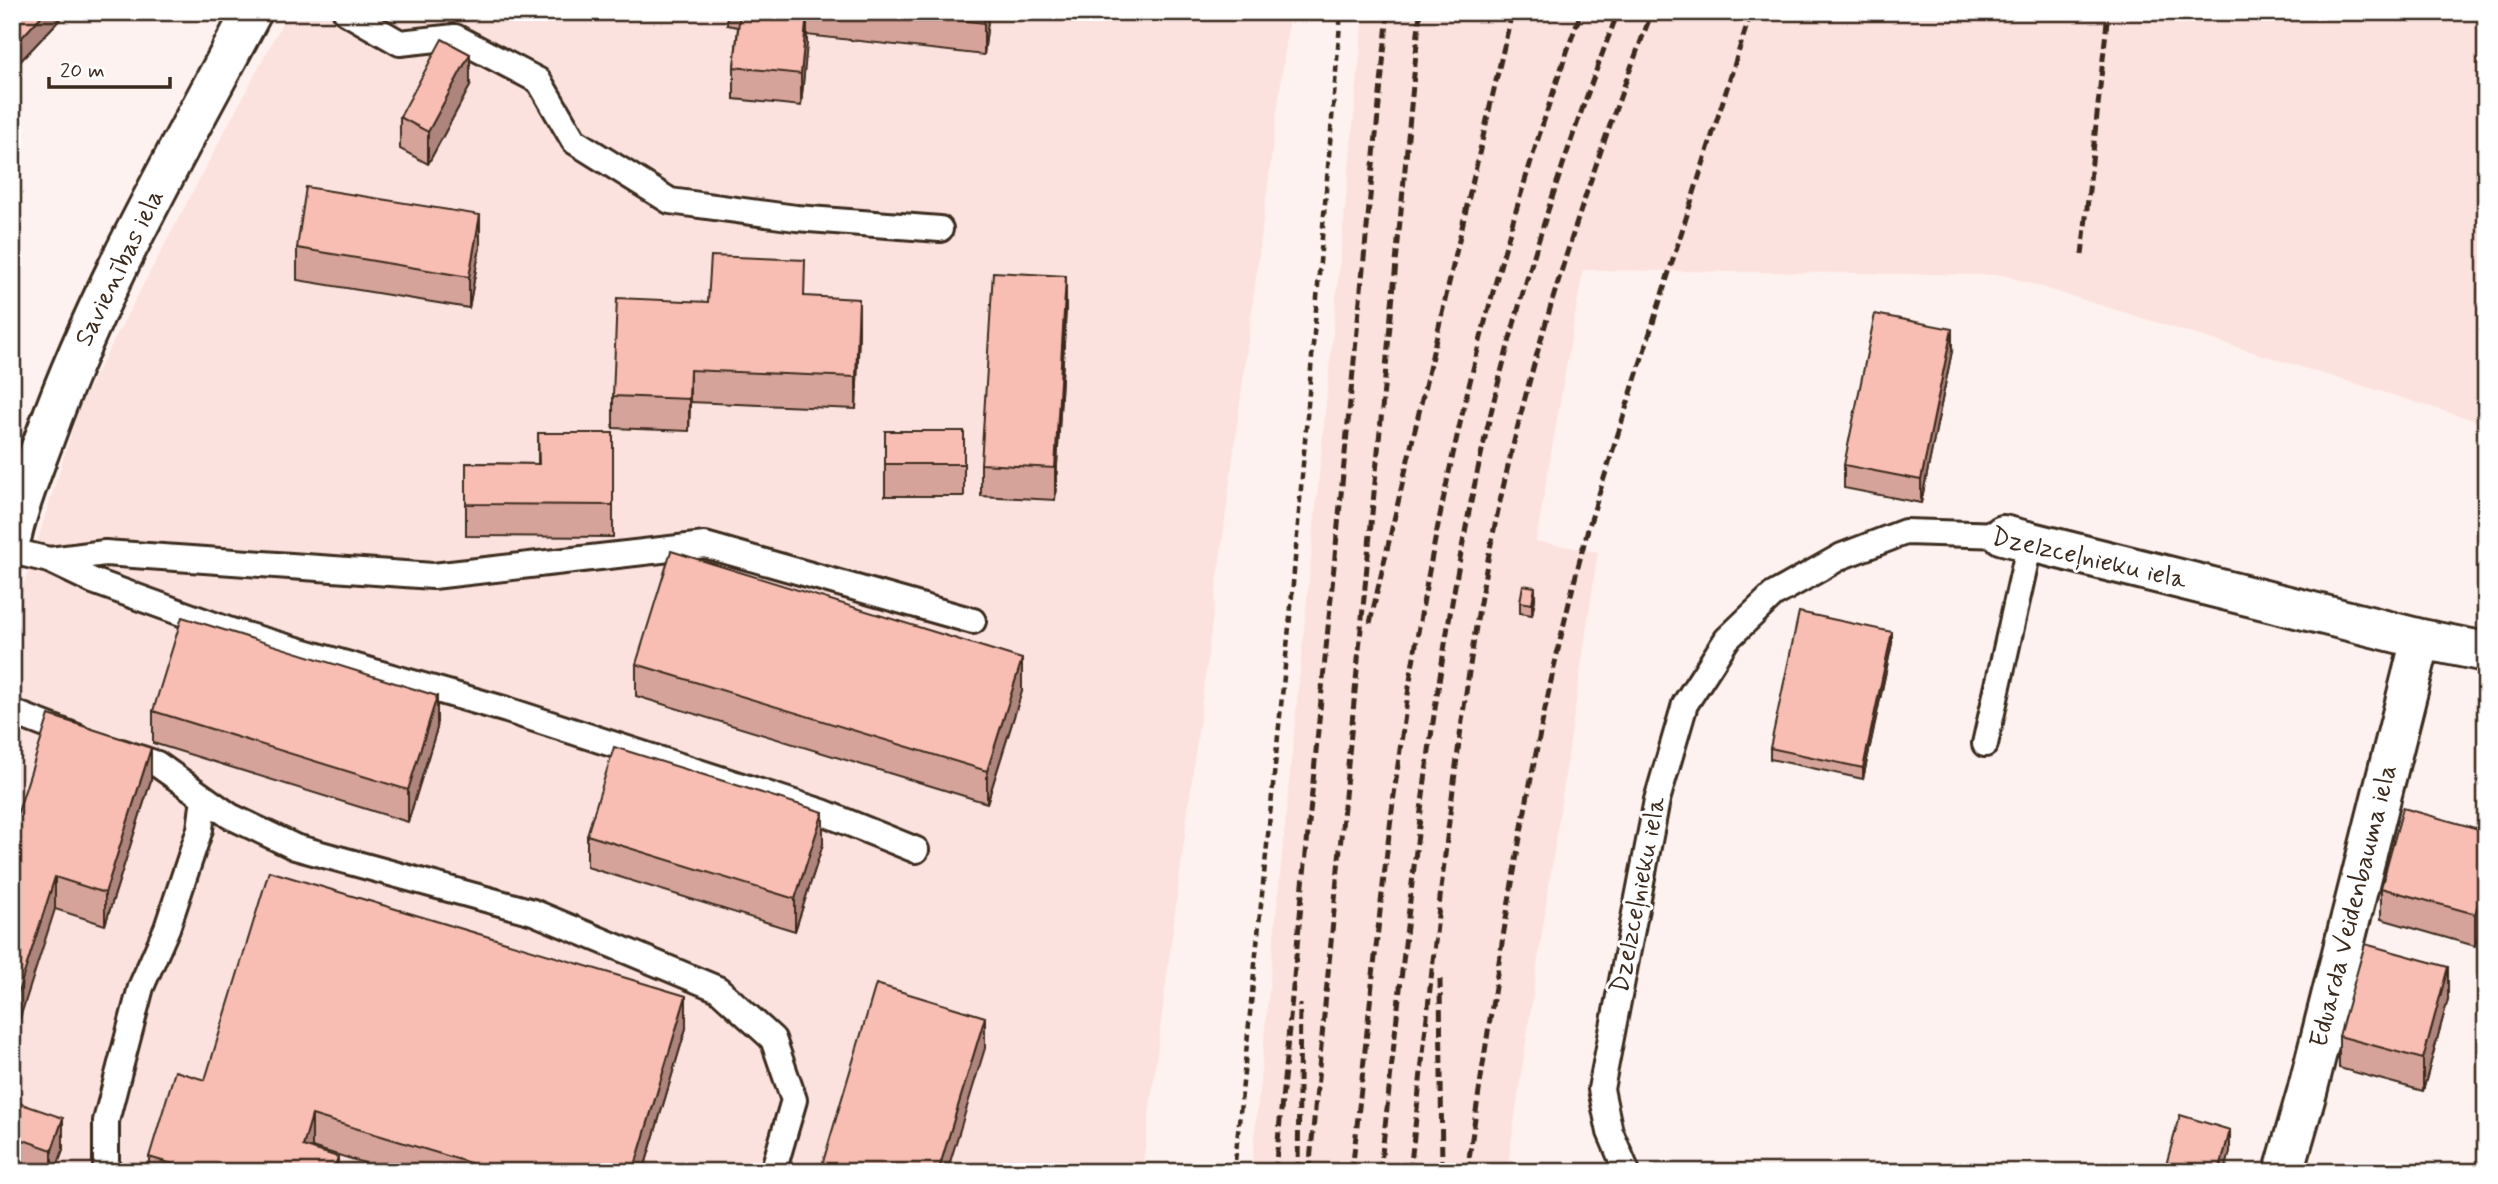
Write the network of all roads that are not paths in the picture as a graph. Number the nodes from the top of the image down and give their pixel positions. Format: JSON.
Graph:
{"nodes":[{"id":1,"x":252,"y":12,"type":"edge"},
{"id":2,"x":346,"y":12,"type":"edge"},
{"id":3,"x":940,"y":229,"type":"dead end"},
{"id":4,"x":14,"y":518,"type":"edge"},
{"id":5,"x":2016,"y":539,"type":"junction"},
{"id":6,"x":12,"y":551,"type":"edge"},
{"id":7,"x":49,"y":560,"type":"junction"},
{"id":8,"x":973,"y":621,"type":"dead end"},
{"id":9,"x":2421,"y":639,"type":"junction"},
{"id":10,"x":2486,"y":652,"type":"edge"},
{"id":11,"x":12,"y":712,"type":"edge"},
{"id":12,"x":1985,"y":744,"type":"dead end"},
{"id":13,"x":204,"y":798,"type":"junction"},
{"id":14,"x":916,"y":850,"type":"dead end"},
{"id":15,"x":106,"y":1172,"type":"edge"},
{"id":16,"x":773,"y":1172,"type":"edge"},
{"id":17,"x":1627,"y":1172,"type":"edge"},
{"id":18,"x":2284,"y":1172,"type":"edge"}],
"edges":[{"from":1,"to":4,"type":"street","name":"Savienības iela"},
{"from":2,"to":3,"type":"lane"},
{"from":5,"to":9,"type":"street","name":"Dzelzceļnieku iela"},
{"from":5,"to":12,"type":"lane"},
{"from":5,"to":17,"type":"lane","name":"Dzelzceļnieku iela"},
{"from":6,"to":7,"type":"lane"},
{"from":7,"to":8,"type":"lane"},
{"from":7,"to":14,"type":"lane"},
{"from":9,"to":10,"type":"street","name":"Dzelzceļnieku iela"},
{"from":9,"to":18,"type":"street","name":"Eduarda Veidenbauma iela"},
{"from":11,"to":13,"type":"lane"},
{"from":13,"to":15,"type":"lane"},
{"from":13,"to":16,"type":"lane"}]}
